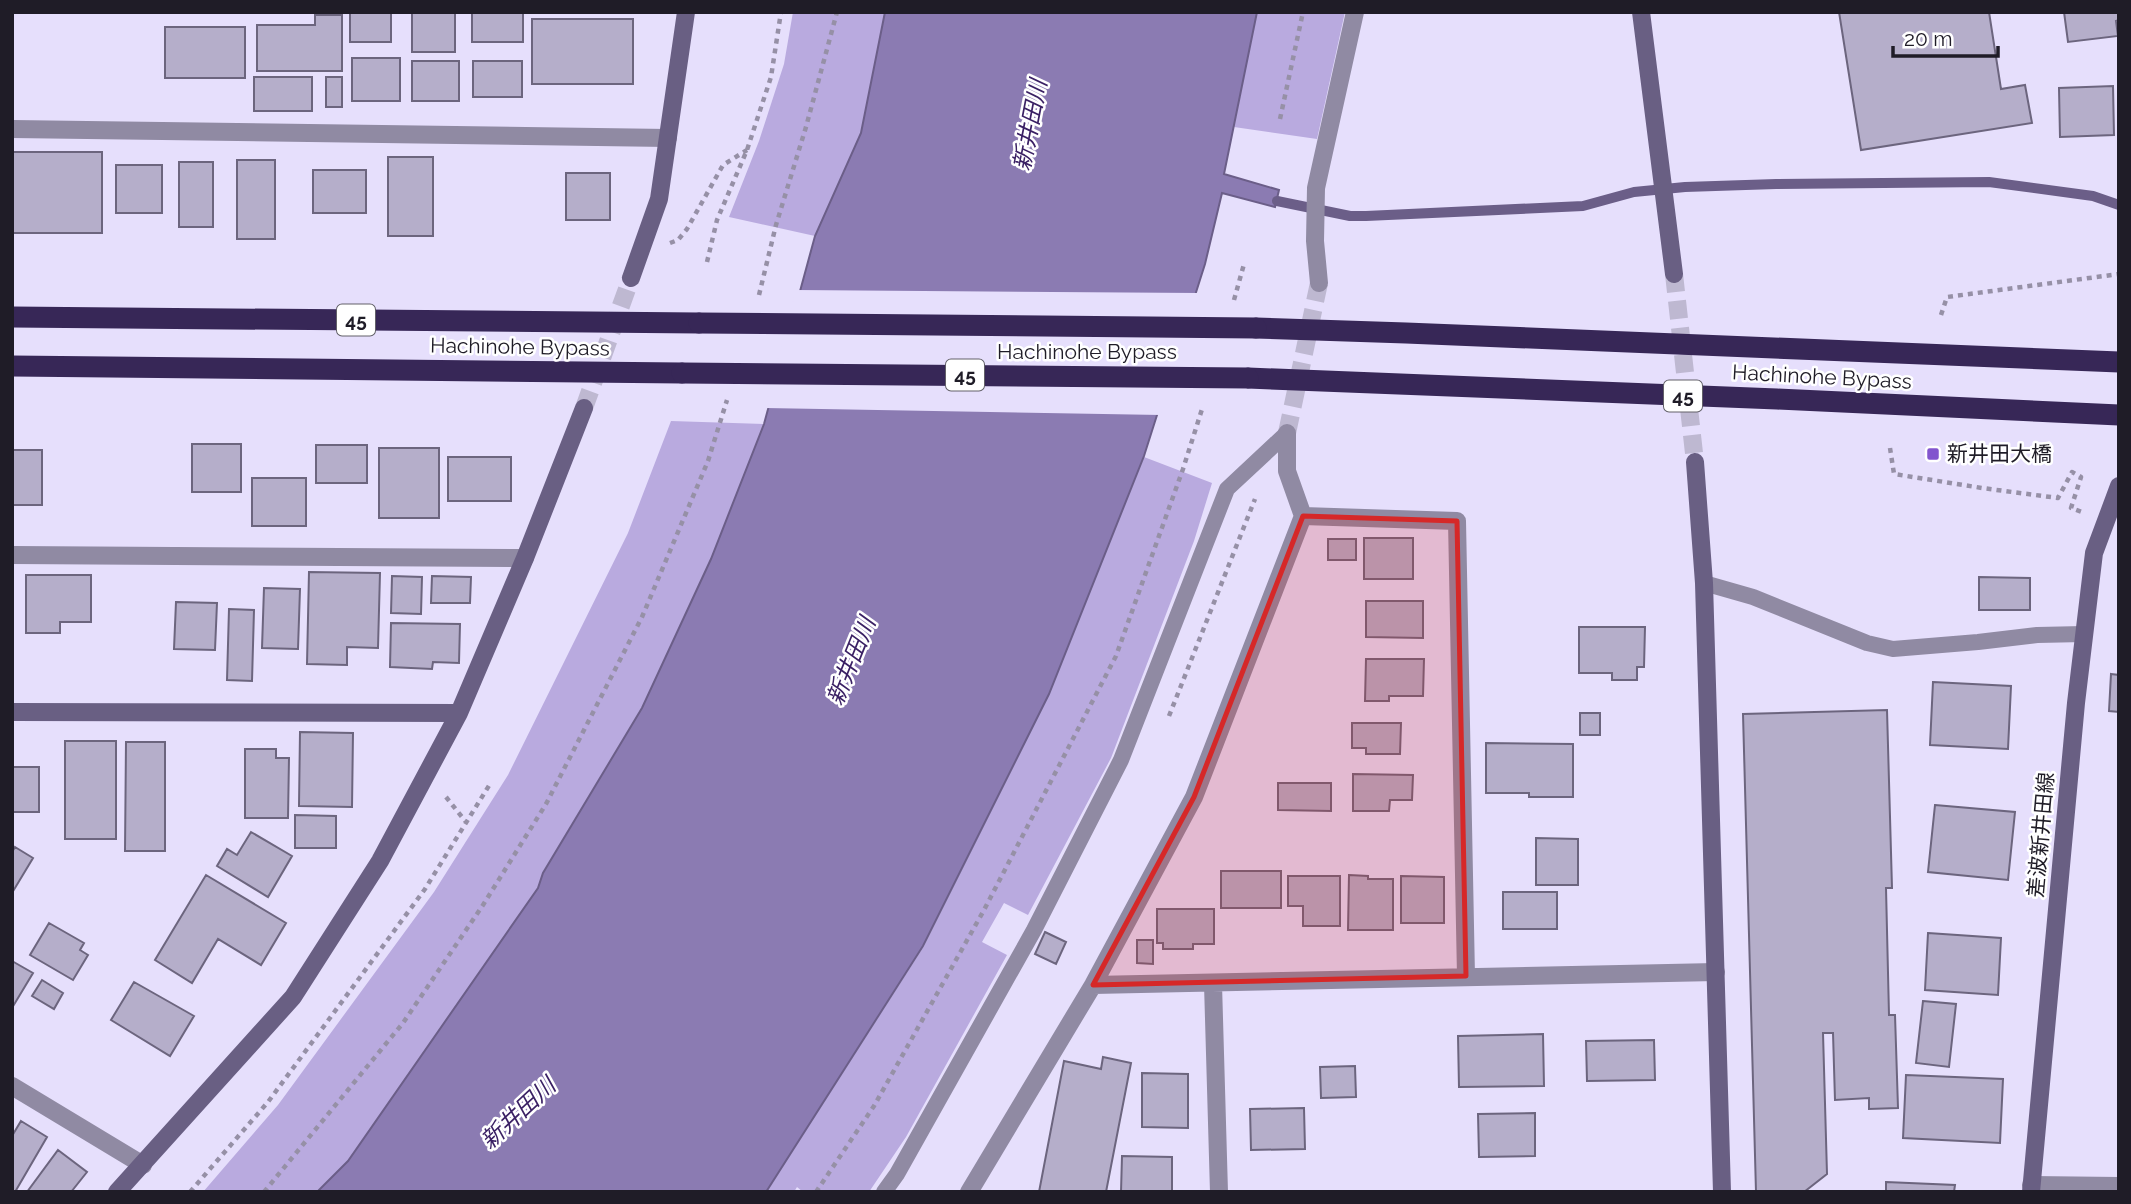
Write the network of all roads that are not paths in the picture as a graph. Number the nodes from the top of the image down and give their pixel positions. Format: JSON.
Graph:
{"nodes":[{"id":1,"x":686,"y":12,"type":"edge"},
{"id":2,"x":1355,"y":12,"type":"edge"},
{"id":3,"x":1641,"y":12,"type":"edge"},
{"id":4,"x":12,"y":128,"type":"edge"},
{"id":5,"x":668,"y":138,"type":"junction"},
{"id":6,"x":1674,"y":274,"type":"tunnel mouth"},
{"id":7,"x":631,"y":278,"type":"tunnel mouth"},
{"id":8,"x":1319,"y":283,"type":"tunnel mouth"},
{"id":9,"x":12,"y":317,"type":"edge"},
{"id":10,"x":2119,"y":362,"type":"edge"},
{"id":11,"x":12,"y":366,"type":"edge"},
{"id":12,"x":584,"y":408,"type":"tunnel mouth"},
{"id":13,"x":2119,"y":415,"type":"edge"},
{"id":14,"x":1287,"y":433,"type":"joint"},
{"id":15,"x":1695,"y":462,"type":"tunnel mouth"},
{"id":16,"x":2119,"y":486,"type":"edge"},
{"id":17,"x":1303,"y":516,"type":"junction"},
{"id":18,"x":12,"y":555,"type":"edge"},
{"id":19,"x":524,"y":558,"type":"junction"},
{"id":20,"x":1704,"y":583,"type":"junction"},
{"id":21,"x":2084,"y":634,"type":"junction"},
{"id":22,"x":12,"y":712,"type":"edge"},
{"id":23,"x":459,"y":713,"type":"junction"},
{"id":24,"x":1716,"y":972,"type":"junction"},
{"id":25,"x":1465,"y":976,"type":"junction"},
{"id":26,"x":1213,"y":984,"type":"junction"},
{"id":27,"x":1093,"y":985,"type":"junction"},
{"id":28,"x":12,"y":1086,"type":"edge"},
{"id":29,"x":144,"y":1165,"type":"junction"},
{"id":30,"x":2119,"y":1186,"type":"edge"},
{"id":31,"x":2031,"y":1189,"type":"edge"},
{"id":32,"x":117,"y":1192,"type":"edge"},
{"id":33,"x":884,"y":1192,"type":"edge"},
{"id":34,"x":969,"y":1192,"type":"edge"},
{"id":35,"x":1219,"y":1192,"type":"edge"},
{"id":36,"x":1721,"y":1192,"type":"edge"}],
"edges":[{"from":1,"to":5,"type":"street"},
{"from":2,"to":8,"type":"street"},
{"from":3,"to":6,"type":"street"},
{"from":4,"to":5,"type":"street"},
{"from":5,"to":7,"type":"street"},
{"from":9,"to":10,"type":"highway","name":"Hachinohe Bypass","number":"45","bridge":true},
{"from":11,"to":13,"type":"highway","name":"Hachinohe Bypass","number":"45","bridge":true},
{"from":12,"to":19,"type":"street"},
{"from":14,"to":17,"type":"street"},
{"from":14,"to":33,"type":"lane"},
{"from":15,"to":20,"type":"street"},
{"from":16,"to":21,"type":"street","name":"差波新井田線"},
{"from":17,"to":25,"type":"street"},
{"from":17,"to":27,"type":"street"},
{"from":18,"to":19,"type":"street"},
{"from":19,"to":23,"type":"street"},
{"from":20,"to":21,"type":"lane"},
{"from":20,"to":24,"type":"street"},
{"from":21,"to":31,"type":"street","name":"差波新井田線"},
{"from":22,"to":23,"type":"street"},
{"from":23,"to":29,"type":"street"},
{"from":24,"to":25,"type":"street"},
{"from":24,"to":36,"type":"street"},
{"from":25,"to":26,"type":"street"},
{"from":26,"to":27,"type":"street"},
{"from":26,"to":35,"type":"street"},
{"from":27,"to":34,"type":"street"},
{"from":28,"to":29,"type":"street"},
{"from":29,"to":32,"type":"street"},
{"from":30,"to":31,"type":"street"}]}
